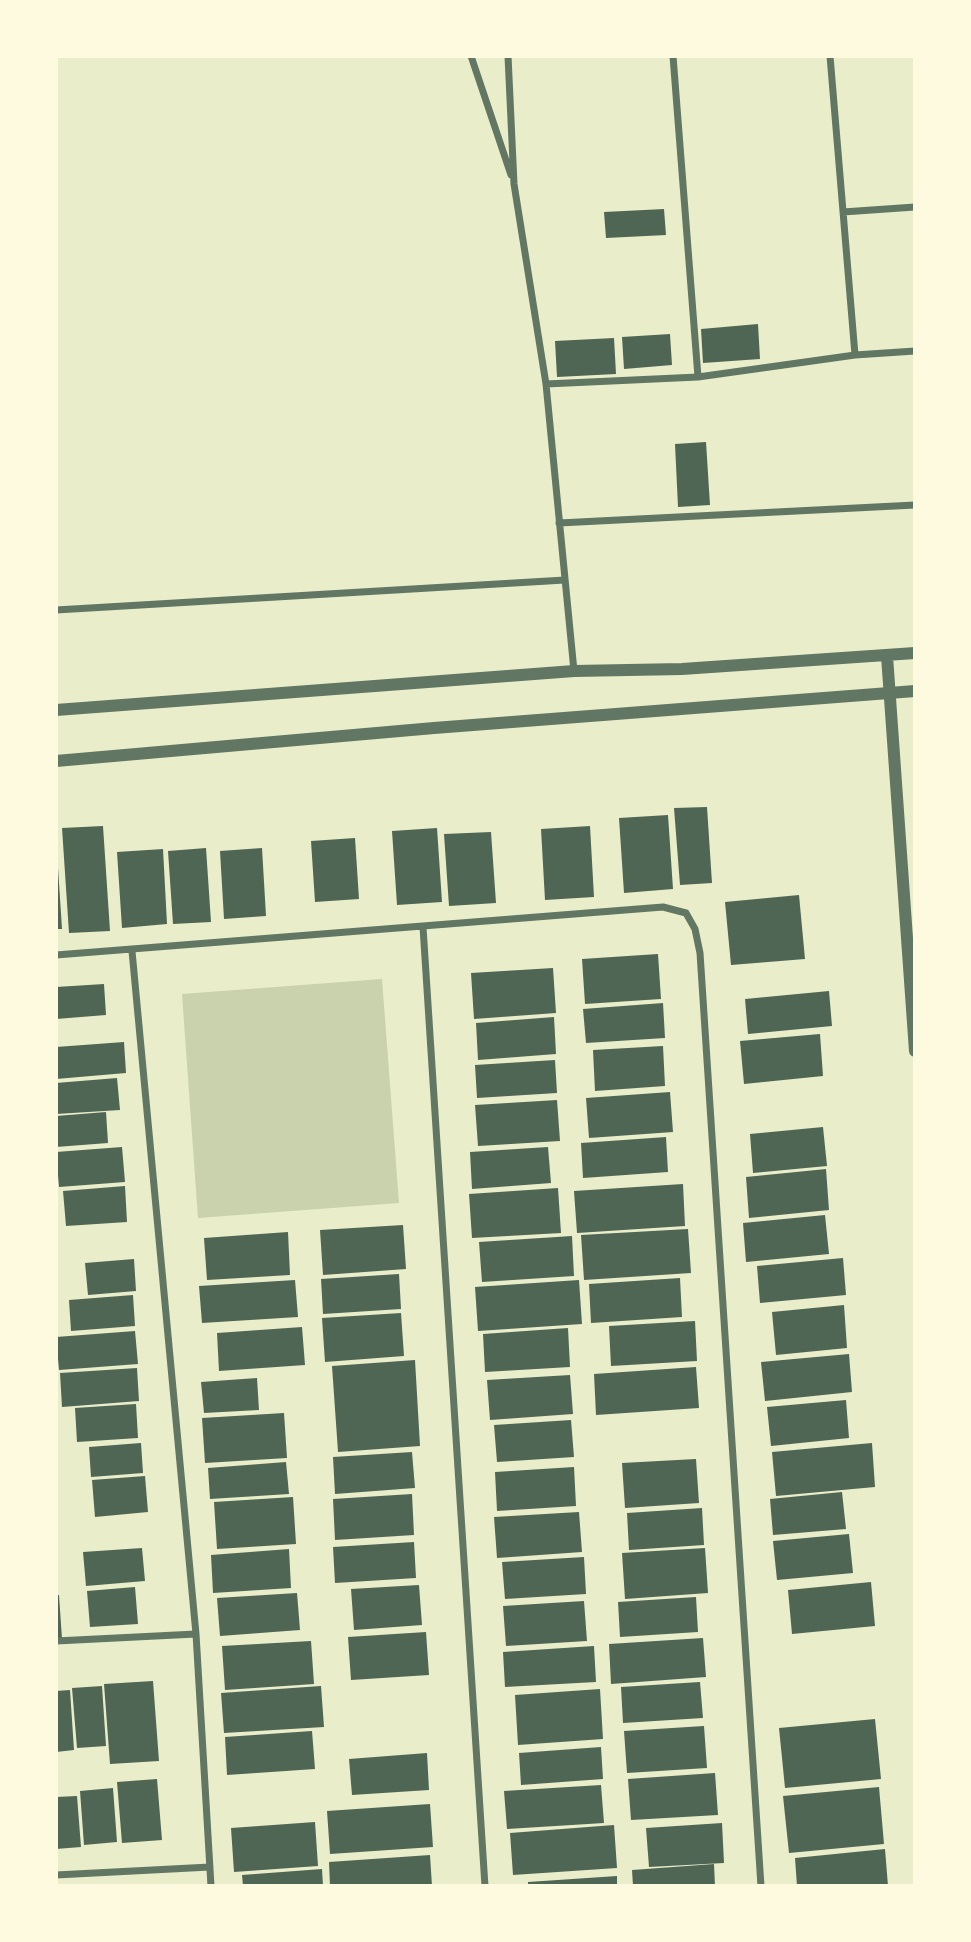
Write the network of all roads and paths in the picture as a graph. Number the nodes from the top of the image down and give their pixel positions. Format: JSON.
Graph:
{"nodes":[{"id":1,"x":471,"y":56,"type":"edge"},
{"id":2,"x":508,"y":56,"type":"edge"},
{"id":3,"x":673,"y":56,"type":"edge"},
{"id":4,"x":830,"y":56,"type":"edge"},
{"id":5,"x":514,"y":184,"type":"junction"},
{"id":6,"x":915,"y":207,"type":"edge"},
{"id":7,"x":843,"y":212,"type":"junction"},
{"id":8,"x":915,"y":351,"type":"edge"},
{"id":9,"x":855,"y":355,"type":"junction"},
{"id":10,"x":698,"y":377,"type":"junction"},
{"id":11,"x":546,"y":384,"type":"junction"},
{"id":12,"x":915,"y":505,"type":"edge"},
{"id":13,"x":559,"y":523,"type":"junction"},
{"id":14,"x":565,"y":580,"type":"junction"},
{"id":15,"x":56,"y":610,"type":"edge"},
{"id":16,"x":915,"y":653,"type":"edge"},
{"id":17,"x":887,"y":656,"type":"junction"},
{"id":18,"x":574,"y":671,"type":"junction"},
{"id":19,"x":915,"y":691,"type":"edge"},
{"id":20,"x":890,"y":694,"type":"junction"},
{"id":21,"x":56,"y":710,"type":"edge"},
{"id":22,"x":56,"y":761,"type":"edge"},
{"id":23,"x":423,"y":927,"type":"junction"},
{"id":24,"x":132,"y":951,"type":"junction"},
{"id":25,"x":56,"y":955,"type":"edge"},
{"id":26,"x":915,"y":1051,"type":"edge"},
{"id":27,"x":196,"y":1634,"type":"junction"},
{"id":28,"x":56,"y":1641,"type":"edge"},
{"id":29,"x":210,"y":1867,"type":"junction"},
{"id":30,"x":56,"y":1875,"type":"edge"},
{"id":31,"x":211,"y":1886,"type":"edge"},
{"id":32,"x":485,"y":1886,"type":"edge"},
{"id":33,"x":761,"y":1886,"type":"edge"}],
"edges":[{"from":1,"to":5,"type":"street"},
{"from":2,"to":5,"type":"street"},
{"from":3,"to":10,"type":"street"},
{"from":4,"to":7,"type":"street"},
{"from":5,"to":11,"type":"street"},
{"from":6,"to":7,"type":"street"},
{"from":7,"to":9,"type":"street"},
{"from":8,"to":9,"type":"street"},
{"from":9,"to":10,"type":"street"},
{"from":10,"to":11,"type":"street"},
{"from":11,"to":13,"type":"street"},
{"from":12,"to":13,"type":"street"},
{"from":13,"to":14,"type":"street"},
{"from":14,"to":15,"type":"street"},
{"from":14,"to":18,"type":"street"},
{"from":16,"to":17,"type":"street"},
{"from":17,"to":18,"type":"street"},
{"from":17,"to":20,"type":"street"},
{"from":18,"to":21,"type":"street"},
{"from":19,"to":20,"type":"street"},
{"from":20,"to":22,"type":"street"},
{"from":20,"to":26,"type":"street"},
{"from":23,"to":24,"type":"street"},
{"from":23,"to":32,"type":"street"},
{"from":23,"to":33,"type":"street"},
{"from":24,"to":25,"type":"street"},
{"from":24,"to":27,"type":"street"},
{"from":27,"to":28,"type":"street"},
{"from":27,"to":29,"type":"street"},
{"from":29,"to":30,"type":"street"},
{"from":29,"to":31,"type":"street"}]}
